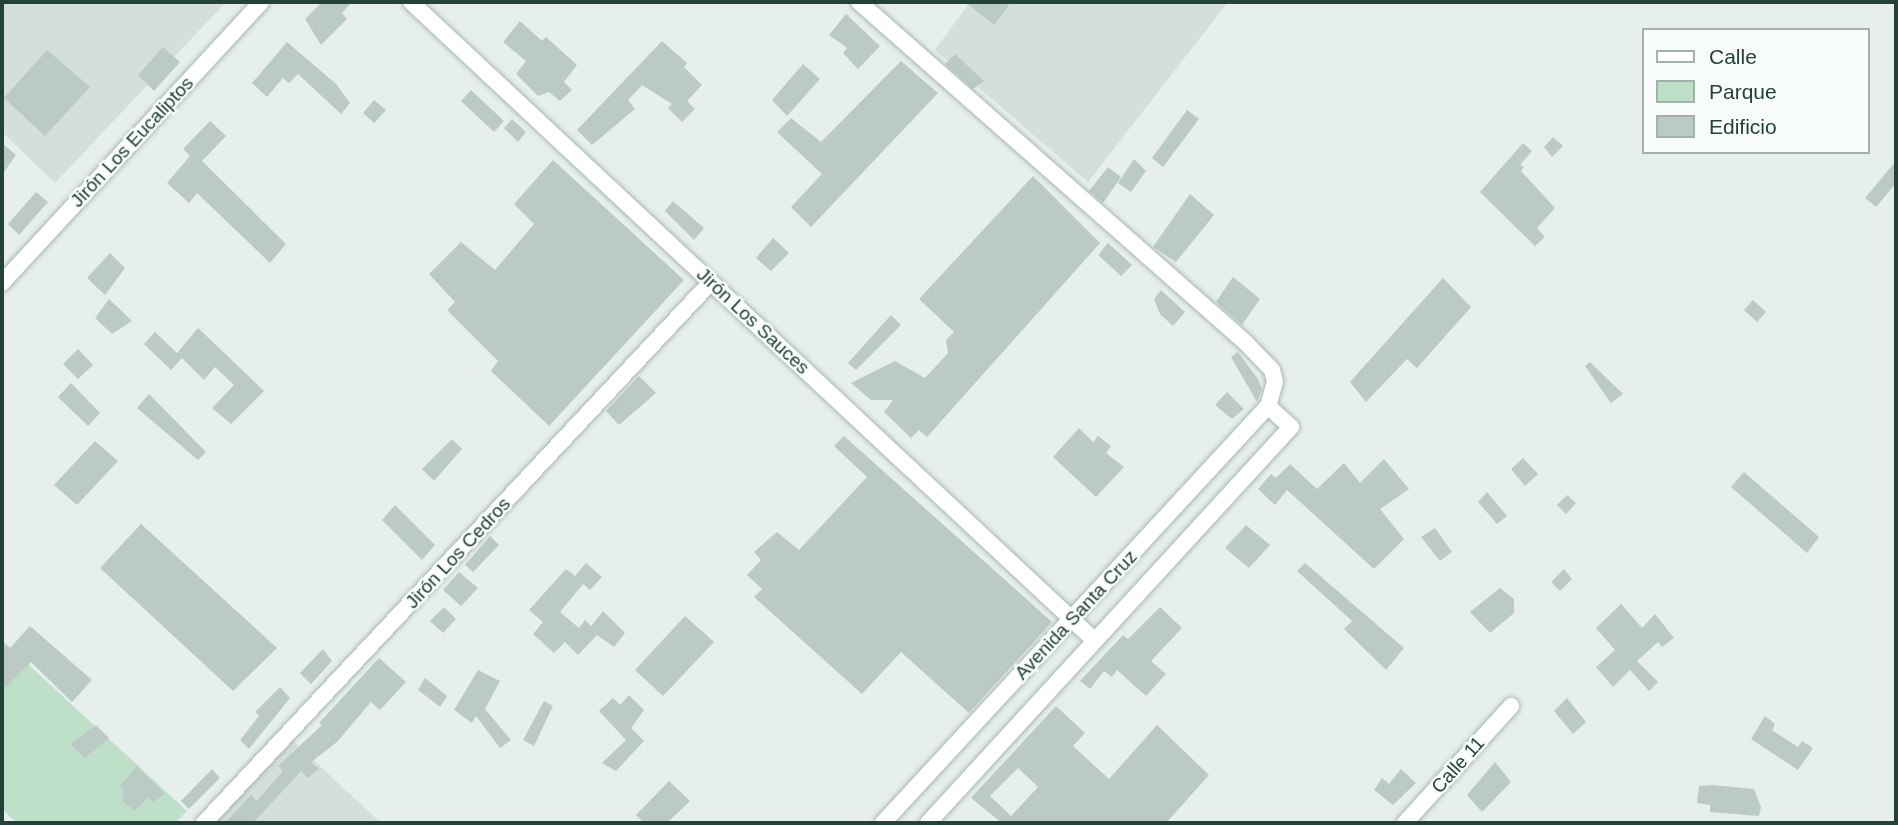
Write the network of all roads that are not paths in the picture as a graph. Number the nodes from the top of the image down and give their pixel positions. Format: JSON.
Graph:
{"nodes":[{"id":1,"x":261,"y":2,"type":"edge"},
{"id":2,"x":411,"y":2,"type":"edge"},
{"id":3,"x":859,"y":2,"type":"edge"},
{"id":4,"x":711,"y":282,"type":"junction"},
{"id":5,"x":2,"y":283,"type":"edge"},
{"id":6,"x":1268,"y":406,"type":"junction"},
{"id":7,"x":1072,"y":619,"type":"junction"},
{"id":8,"x":1095,"y":640,"type":"junction"},
{"id":9,"x":1511,"y":706,"type":"dead end"},
{"id":10,"x":204,"y":823,"type":"edge"},
{"id":11,"x":883,"y":823,"type":"edge"},
{"id":12,"x":928,"y":823,"type":"edge"},
{"id":13,"x":1405,"y":823,"type":"edge"}],
"edges":[{"from":1,"to":5,"type":"street","name":"Jirón Los Eucaliptos"},
{"from":2,"to":4,"type":"street","name":"Jirón Los Sauces"},
{"from":3,"to":6,"type":"street"},
{"from":4,"to":7,"type":"street","name":"Jirón Los Sauces"},
{"from":4,"to":10,"type":"street","name":"Jirón Los Cedros"},
{"from":6,"to":7,"type":"street","name":"Avenida Santa Cruz"},
{"from":6,"to":8,"type":"street","name":"Avenida Santa Cruz"},
{"from":7,"to":8,"type":"street","name":"Jirón Los Sauces"},
{"from":7,"to":11,"type":"street","name":"Avenida Santa Cruz"},
{"from":8,"to":12,"type":"street","name":"Avenida Santa Cruz"},
{"from":9,"to":13,"type":"street","name":"Calle 11"}]}
